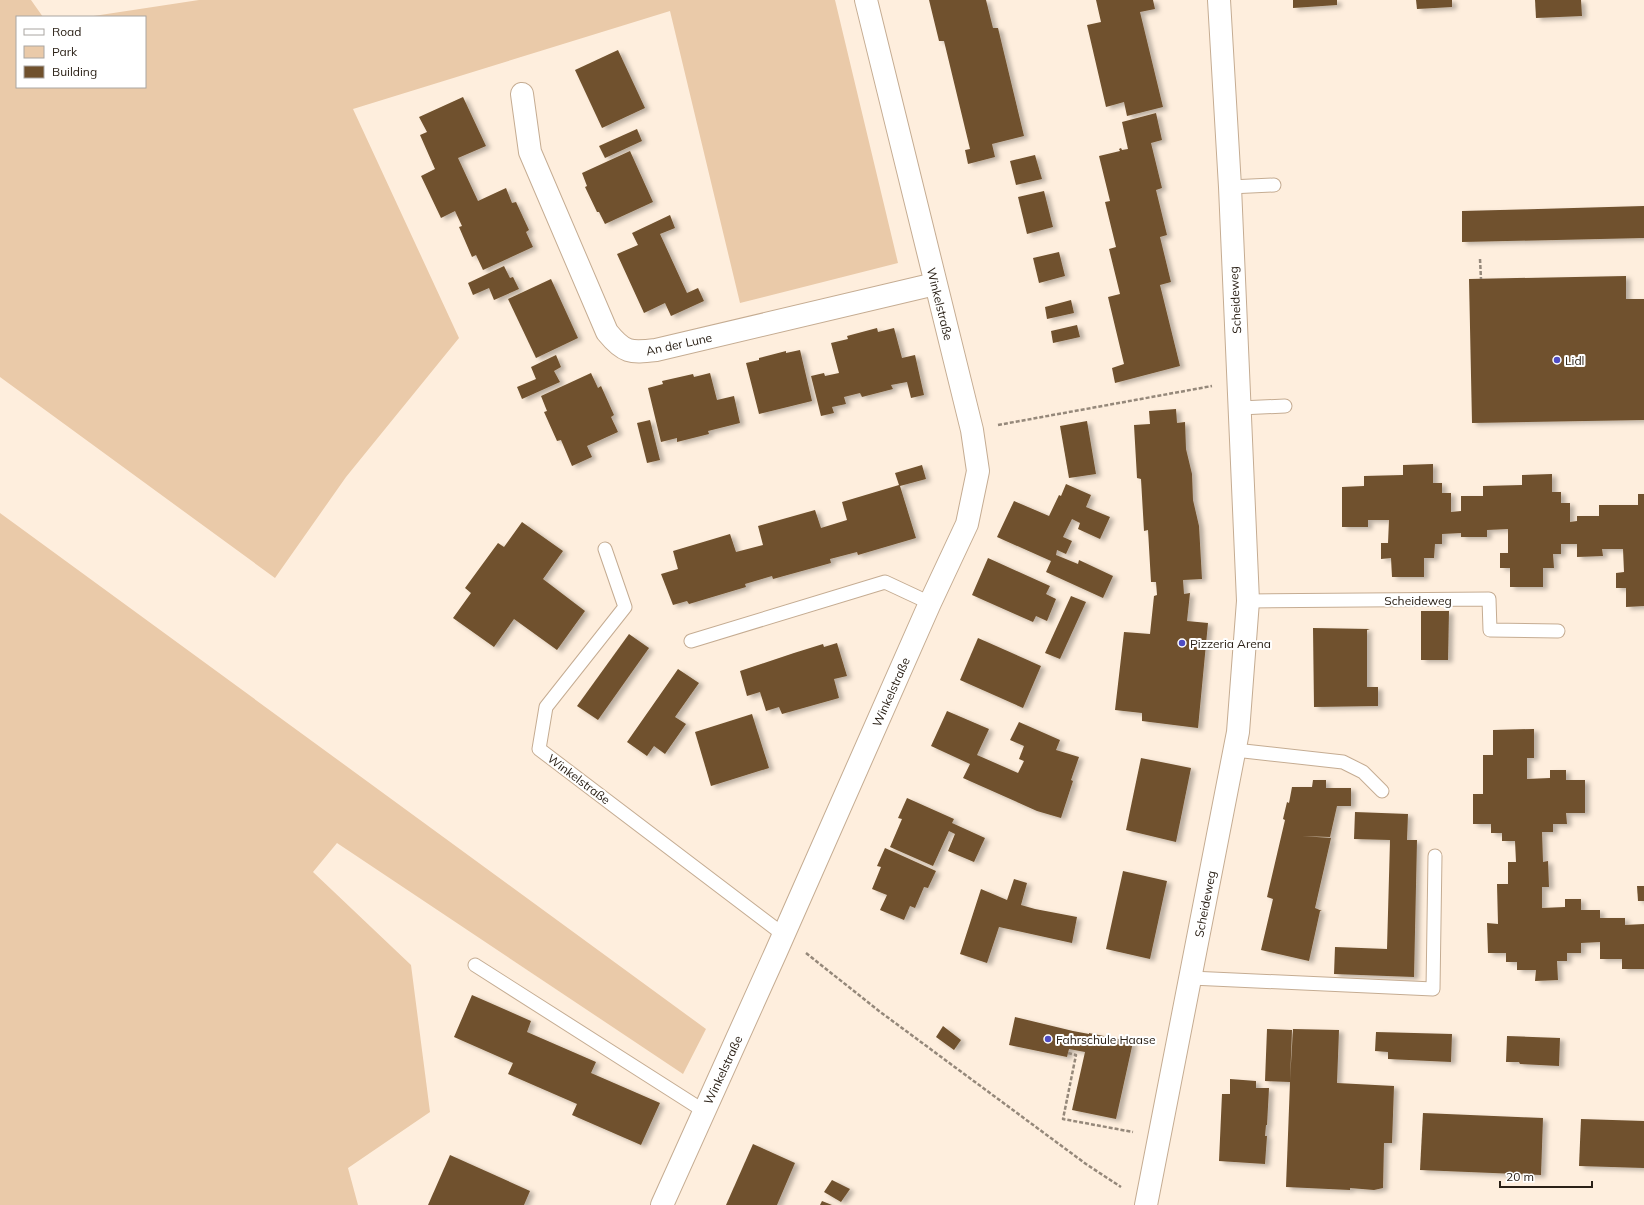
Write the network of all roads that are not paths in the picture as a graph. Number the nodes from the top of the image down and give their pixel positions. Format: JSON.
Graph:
{"nodes":[{"id":1,"x":866,"y":0,"type":"edge"},
{"id":2,"x":1219,"y":0,"type":"edge"},
{"id":3,"x":522,"y":94,"type":"dead end"},
{"id":4,"x":1274,"y":185,"type":"dead end"},
{"id":5,"x":1230,"y":187,"type":"junction"},
{"id":6,"x":935,"y":284,"type":"junction"},
{"id":7,"x":1285,"y":406,"type":"dead end"},
{"id":8,"x":1240,"y":408,"type":"junction"},
{"id":9,"x":605,"y":549,"type":"dead end"},
{"id":10,"x":1248,"y":601,"type":"junction"},
{"id":11,"x":930,"y":603,"type":"junction"},
{"id":12,"x":1558,"y":631,"type":"dead end"},
{"id":13,"x":691,"y":640,"type":"dead end"},
{"id":14,"x":1235,"y":750,"type":"junction"},
{"id":15,"x":1382,"y":791,"type":"dead end"},
{"id":16,"x":1435,"y":856,"type":"dead end"},
{"id":17,"x":780,"y":944,"type":"junction"},
{"id":18,"x":475,"y":965,"type":"dead end"},
{"id":19,"x":1191,"y":978,"type":"junction"},
{"id":20,"x":704,"y":1111,"type":"junction"},
{"id":21,"x":662,"y":1205,"type":"edge"},
{"id":22,"x":1148,"y":1205,"type":"edge"}],
"edges":[{"from":1,"to":6,"type":"street","name":"Winkelstraße"},
{"from":2,"to":5,"type":"street","name":"Scheideweg"},
{"from":3,"to":6,"type":"street","name":"An der Lune"},
{"from":4,"to":5,"type":"lane"},
{"from":5,"to":8,"type":"street","name":"Scheideweg"},
{"from":6,"to":11,"type":"street","name":"Winkelstraße"},
{"from":7,"to":8,"type":"lane"},
{"from":8,"to":10,"type":"street","name":"Scheideweg"},
{"from":9,"to":17,"type":"lane","name":"Winkelstraße"},
{"from":10,"to":12,"type":"lane","name":"Scheideweg"},
{"from":10,"to":14,"type":"street","name":"Scheideweg"},
{"from":11,"to":13,"type":"lane"},
{"from":11,"to":17,"type":"street","name":"Winkelstraße"},
{"from":14,"to":15,"type":"lane"},
{"from":14,"to":19,"type":"street","name":"Scheideweg"},
{"from":16,"to":19,"type":"lane"},
{"from":17,"to":20,"type":"street","name":"Winkelstraße"},
{"from":18,"to":20,"type":"lane"},
{"from":19,"to":22,"type":"street","name":"Scheideweg"},
{"from":20,"to":21,"type":"street","name":"Winkelstraße"}]}
